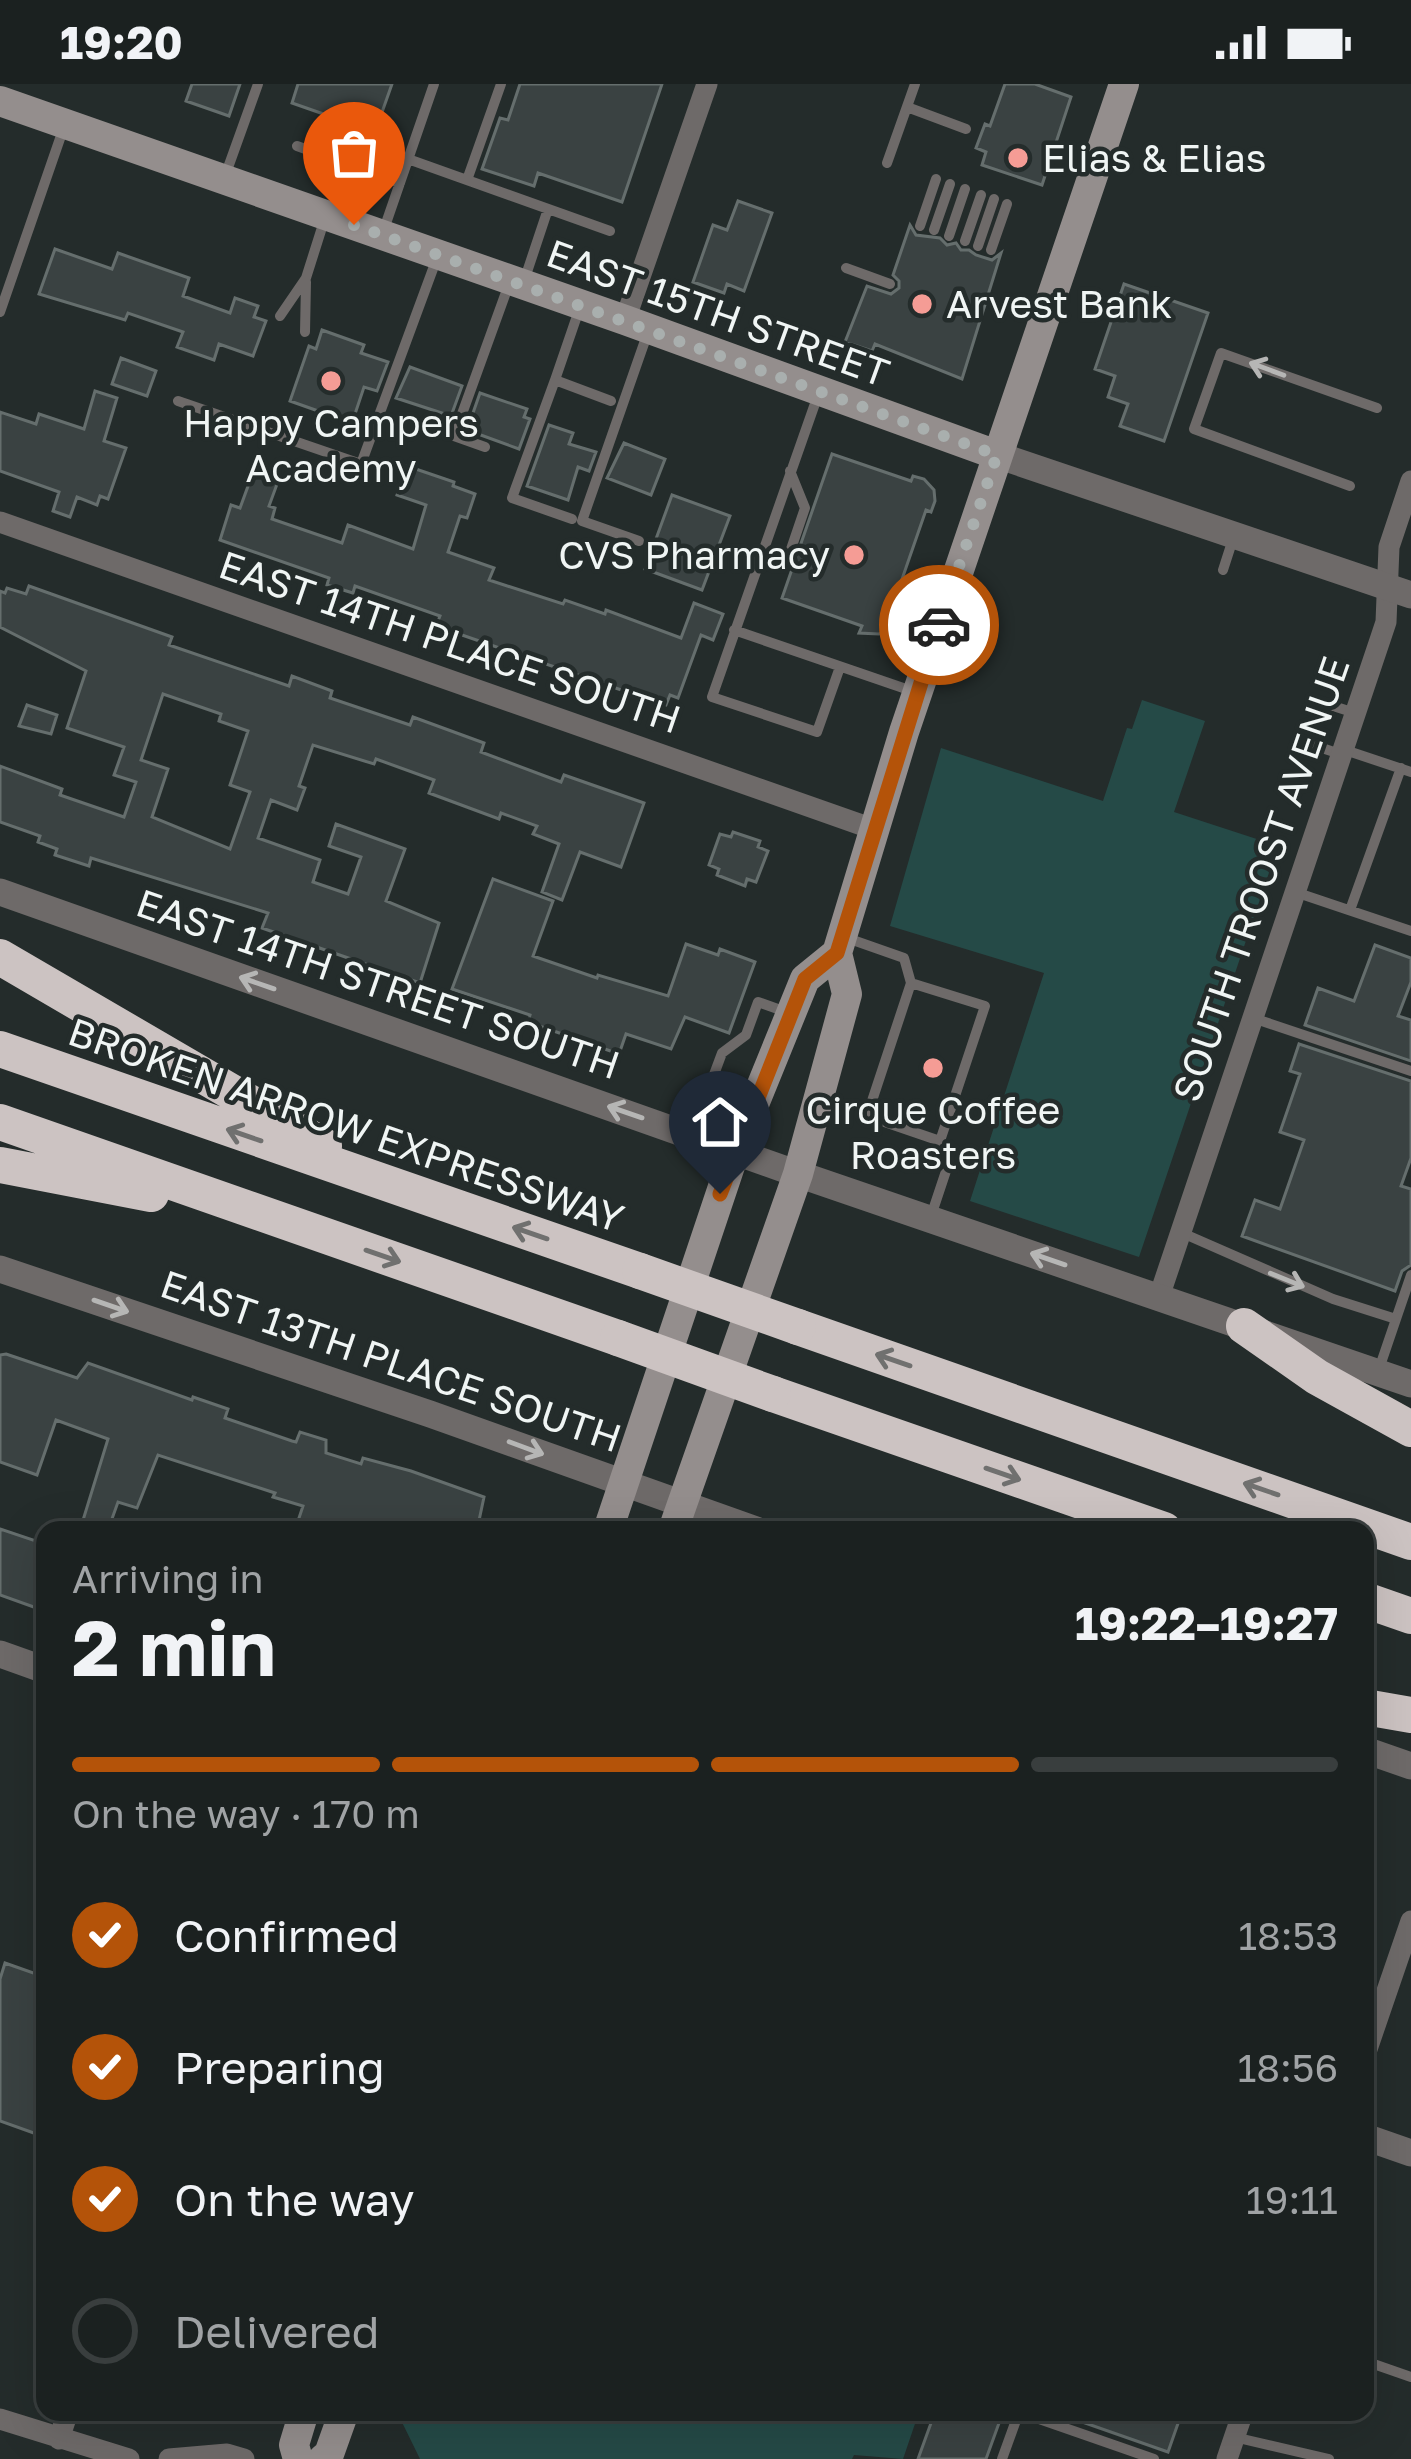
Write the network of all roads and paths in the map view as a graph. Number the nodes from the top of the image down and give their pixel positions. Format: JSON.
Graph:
{"nodes":[{"id":1,"x":258,"y":84,"type":"edge"},
{"id":2,"x":434,"y":84,"type":"edge"},
{"id":3,"x":501,"y":84,"type":"edge"},
{"id":4,"x":707,"y":84,"type":"edge"},
{"id":5,"x":915,"y":84,"type":"edge"},
{"id":6,"x":1124,"y":84,"type":"edge"},
{"id":7,"x":0,"y":101,"type":"edge"},
{"id":8,"x":907,"y":107,"type":"junction"},
{"id":9,"x":65,"y":124,"type":"junction"},
{"id":10,"x":966,"y":129,"type":"dead end"},
{"id":11,"x":297,"y":146,"type":"dead end"},
{"id":12,"x":408,"y":159,"type":"junction"},
{"id":13,"x":887,"y":163,"type":"dead end"},
{"id":14,"x":224,"y":179,"type":"junction"},
{"id":15,"x":936,"y":179,"type":"dead end"},
{"id":16,"x":467,"y":180,"type":"junction"},
{"id":17,"x":400,"y":183,"type":"junction"},
{"id":18,"x":950,"y":184,"type":"dead end"},
{"id":19,"x":965,"y":189,"type":"dead end"},
{"id":20,"x":981,"y":195,"type":"dead end"},
{"id":21,"x":1000,"y":202,"type":"dead end"},
{"id":22,"x":548,"y":209,"type":"junction"},
{"id":23,"x":326,"y":215,"type":"junction"},
{"id":24,"x":920,"y":226,"type":"dead end"},
{"id":25,"x":934,"y":230,"type":"dead end"},
{"id":26,"x":610,"y":231,"type":"dead end"},
{"id":27,"x":382,"y":235,"type":"junction"},
{"id":28,"x":949,"y":236,"type":"dead end"},
{"id":29,"x":965,"y":241,"type":"dead end"},
{"id":30,"x":984,"y":248,"type":"dead end"},
{"id":31,"x":438,"y":254,"type":"junction"},
{"id":32,"x":845,"y":268,"type":"dead end"},
{"id":33,"x":306,"y":278,"type":"junction"},
{"id":34,"x":517,"y":282,"type":"junction"},
{"id":35,"x":890,"y":284,"type":"dead end"},
{"id":36,"x":581,"y":304,"type":"junction"},
{"id":37,"x":0,"y":312,"type":"edge"},
{"id":38,"x":280,"y":316,"type":"dead end"},
{"id":39,"x":637,"y":324,"type":"junction"},
{"id":40,"x":305,"y":332,"type":"dead end"},
{"id":41,"x":555,"y":380,"type":"junction"},
{"id":42,"x":819,"y":392,"type":"junction"},
{"id":43,"x":178,"y":401,"type":"dead end"},
{"id":44,"x":611,"y":401,"type":"dead end"},
{"id":45,"x":1377,"y":409,"type":"dead end"},
{"id":46,"x":485,"y":447,"type":"dead end"},
{"id":47,"x":997,"y":455,"type":"junction"},
{"id":48,"x":790,"y":471,"type":"junction"},
{"id":49,"x":1411,"y":482,"type":"edge"},
{"id":50,"x":1349,"y":486,"type":"dead end"},
{"id":51,"x":572,"y":519,"type":"dead end"},
{"id":52,"x":0,"y":522,"type":"edge"},
{"id":53,"x":1234,"y":536,"type":"junction"},
{"id":54,"x":639,"y":542,"type":"dead end"},
{"id":55,"x":758,"y":560,"type":"junction"},
{"id":56,"x":1222,"y":570,"type":"dead end"},
{"id":57,"x":1399,"y":591,"type":"edge"},
{"id":58,"x":734,"y":630,"type":"junction"},
{"id":59,"x":840,"y":667,"type":"junction"},
{"id":60,"x":916,"y":693,"type":"junction"},
{"id":61,"x":1330,"y":705,"type":"dead end"},
{"id":62,"x":1355,"y":713,"type":"junction"},
{"id":63,"x":1316,"y":746,"type":"dead end"},
{"id":64,"x":1341,"y":751,"type":"junction"},
{"id":65,"x":1406,"y":770,"type":"edge"},
{"id":66,"x":876,"y":830,"type":"junction"},
{"id":67,"x":0,"y":892,"type":"edge"},
{"id":68,"x":1295,"y":892,"type":"junction"},
{"id":69,"x":1350,"y":910,"type":"junction"},
{"id":70,"x":1411,"y":931,"type":"edge"},
{"id":71,"x":840,"y":945,"type":"junction"},
{"id":72,"x":0,"y":957,"type":"edge"},
{"id":73,"x":911,"y":982,"type":"junction"},
{"id":74,"x":791,"y":1014,"type":"junction"},
{"id":75,"x":1253,"y":1018,"type":"junction"},
{"id":76,"x":0,"y":1049,"type":"edge"},
{"id":77,"x":1411,"y":1071,"type":"edge"},
{"id":78,"x":0,"y":1122,"type":"edge"},
{"id":79,"x":673,"y":1130,"type":"junction"},
{"id":80,"x":940,"y":1141,"type":"junction"},
{"id":81,"x":735,"y":1151,"type":"junction"},
{"id":82,"x":0,"y":1165,"type":"edge"},
{"id":83,"x":798,"y":1174,"type":"junction"},
{"id":84,"x":394,"y":1187,"type":"junction"},
{"id":85,"x":272,"y":1217,"type":"junction"},
{"id":86,"x":930,"y":1219,"type":"junction"},
{"id":87,"x":1180,"y":1232,"type":"junction"},
{"id":88,"x":0,"y":1269,"type":"edge"},
{"id":89,"x":1411,"y":1275,"type":"edge"},
{"id":90,"x":1159,"y":1297,"type":"junction"},
{"id":91,"x":1396,"y":1319,"type":"junction"},
{"id":92,"x":1244,"y":1326,"type":"junction"},
{"id":93,"x":1378,"y":1372,"type":"junction"},
{"id":94,"x":1411,"y":1384,"type":"edge"},
{"id":95,"x":1411,"y":1429,"type":"edge"},
{"id":96,"x":622,"y":1482,"type":"junction"},
{"id":97,"x":678,"y":1517,"type":"edge"},
{"id":98,"x":611,"y":1521,"type":"edge"},
{"id":99,"x":1138,"y":1521,"type":"edge"},
{"id":100,"x":1351,"y":1521,"type":"edge"},
{"id":101,"x":1374,"y":1529,"type":"edge"},
{"id":102,"x":1411,"y":1542,"type":"edge"},
{"id":103,"x":1374,"y":1603,"type":"edge"},
{"id":104,"x":1411,"y":1616,"type":"edge"},
{"id":105,"x":0,"y":1654,"type":"edge"},
{"id":106,"x":36,"y":1667,"type":"edge"},
{"id":107,"x":1374,"y":1708,"type":"edge"},
{"id":108,"x":1411,"y":1714,"type":"edge"},
{"id":109,"x":1374,"y":1753,"type":"edge"},
{"id":110,"x":1411,"y":1766,"type":"edge"},
{"id":111,"x":1411,"y":1921,"type":"edge"},
{"id":112,"x":1374,"y":2029,"type":"edge"},
{"id":113,"x":1374,"y":2140,"type":"edge"},
{"id":114,"x":1411,"y":2153,"type":"edge"},
{"id":115,"x":1374,"y":2364,"type":"edge"},
{"id":116,"x":1411,"y":2378,"type":"edge"},
{"id":117,"x":0,"y":2419,"type":"edge"},
{"id":118,"x":65,"y":2421,"type":"edge"},
{"id":119,"x":301,"y":2421,"type":"edge"},
{"id":120,"x":341,"y":2421,"type":"edge"},
{"id":121,"x":1016,"y":2421,"type":"edge"},
{"id":122,"x":1045,"y":2421,"type":"edge"},
{"id":123,"x":1240,"y":2421,"type":"edge"},
{"id":124,"x":1234,"y":2437,"type":"junction"},
{"id":125,"x":59,"y":2440,"type":"junction"},
{"id":126,"x":129,"y":2459,"type":"edge"},
{"id":127,"x":170,"y":2459,"type":"edge"},
{"id":128,"x":244,"y":2459,"type":"edge"},
{"id":129,"x":298,"y":2459,"type":"edge"},
{"id":130,"x":323,"y":2459,"type":"edge"},
{"id":131,"x":1002,"y":2459,"type":"edge"},
{"id":132,"x":1154,"y":2459,"type":"edge"},
{"id":133,"x":1227,"y":2459,"type":"edge"},
{"id":134,"x":1329,"y":2459,"type":"edge"}],
"edges":[{"from":1,"to":14,"type":"lane"},
{"from":2,"to":12,"type":"lane"},
{"from":3,"to":16,"type":"lane"},
{"from":4,"to":39,"type":"street"},
{"from":5,"to":8,"type":"lane"},
{"from":6,"to":47,"type":"main road"},
{"from":7,"to":9,"type":"main road","name":"EAST 15TH STREET"},
{"from":8,"to":10,"type":"lane"},
{"from":8,"to":13,"type":"lane"},
{"from":9,"to":14,"type":"main road","name":"EAST 15TH STREET"},
{"from":9,"to":37,"type":"lane"},
{"from":11,"to":17,"type":"lane"},
{"from":12,"to":16,"type":"lane"},
{"from":12,"to":17,"type":"lane"},
{"from":14,"to":23,"type":"main road","name":"EAST 15TH STREET"},
{"from":15,"to":24,"type":"lane"},
{"from":16,"to":22,"type":"lane"},
{"from":17,"to":27,"type":"lane"},
{"from":18,"to":25,"type":"lane"},
{"from":19,"to":28,"type":"lane"},
{"from":20,"to":29,"type":"lane"},
{"from":21,"to":30,"type":"lane"},
{"from":22,"to":26,"type":"lane"},
{"from":22,"to":34,"type":"lane"},
{"from":23,"to":27,"type":"main road","name":"EAST 15TH STREET"},
{"from":23,"to":33,"type":"lane"},
{"from":27,"to":31,"type":"main road","name":"EAST 15TH STREET"},
{"from":31,"to":34,"type":"main road","name":"EAST 15TH STREET"},
{"from":31,"to":43,"type":"lane"},
{"from":32,"to":35,"type":"lane"},
{"from":33,"to":38,"type":"lane"},
{"from":33,"to":40,"type":"lane"},
{"from":34,"to":36,"type":"main road","name":"EAST 15TH STREET"},
{"from":34,"to":46,"type":"lane"},
{"from":36,"to":39,"type":"main road","name":"EAST 15TH STREET"},
{"from":36,"to":41,"type":"lane"},
{"from":39,"to":42,"type":"main road","name":"EAST 15TH STREET"},
{"from":39,"to":54,"type":"lane"},
{"from":41,"to":44,"type":"lane"},
{"from":41,"to":51,"type":"lane"},
{"from":42,"to":47,"type":"main road","name":"EAST 15TH STREET"},
{"from":42,"to":48,"type":"lane"},
{"from":45,"to":50,"type":"lane","one_way":true},
{"from":47,"to":53,"type":"street","name":"EAST 15TH STREET"},
{"from":47,"to":60,"type":"main road"},
{"from":48,"to":55,"type":"lane"},
{"from":48,"to":55,"type":"lane"},
{"from":49,"to":57,"type":"street","name":"SOUTH TROOST AVENUE"},
{"from":52,"to":66,"type":"street","name":"EAST 14TH PLACE SOUTH"},
{"from":53,"to":56,"type":"lane"},
{"from":53,"to":57,"type":"street","name":"EAST 15TH STREET"},
{"from":55,"to":58,"type":"lane"},
{"from":57,"to":62,"type":"street","name":"SOUTH TROOST AVENUE"},
{"from":58,"to":59,"type":"lane"},
{"from":58,"to":59,"type":"lane"},
{"from":59,"to":60,"type":"lane"},
{"from":60,"to":66,"type":"main road"},
{"from":61,"to":62,"type":"lane"},
{"from":62,"to":64,"type":"street","name":"SOUTH TROOST AVENUE"},
{"from":63,"to":64,"type":"lane"},
{"from":64,"to":65,"type":"lane"},
{"from":64,"to":68,"type":"street","name":"SOUTH TROOST AVENUE"},
{"from":65,"to":69,"type":"lane"},
{"from":66,"to":71,"type":"main road"},
{"from":79,"to":67,"type":"street","name":"EAST 14TH STREET SOUTH","one_way":true},
{"from":68,"to":69,"type":"lane"},
{"from":68,"to":75,"type":"street","name":"SOUTH TROOST AVENUE"},
{"from":69,"to":70,"type":"lane"},
{"from":71,"to":73,"type":"lane"},
{"from":71,"to":74,"type":"main road"},
{"from":71,"to":83,"type":"main road"},
{"from":72,"to":84,"type":"highway"},
{"from":73,"to":80,"type":"lane"},
{"from":73,"to":80,"type":"lane"},
{"from":74,"to":79,"type":"lane"},
{"from":74,"to":81,"type":"main road"},
{"from":75,"to":77,"type":"lane"},
{"from":75,"to":87,"type":"street","name":"SOUTH TROOST AVENUE"},
{"from":84,"to":76,"type":"highway","name":"BROKEN ARROW EXPRESSWAY","one_way":true},
{"from":78,"to":85,"type":"highway"},
{"from":79,"to":81,"type":"street","name":"EAST 14TH STREET SOUTH"},
{"from":80,"to":86,"type":"lane"},
{"from":81,"to":83,"type":"street","name":"EAST 14TH STREET SOUTH"},
{"from":81,"to":96,"type":"main road"},
{"from":82,"to":85,"type":"highway"},
{"from":83,"to":86,"type":"street","name":"EAST 14TH STREET SOUTH"},
{"from":83,"to":97,"type":"main road"},
{"from":100,"to":84,"type":"highway","name":"BROKEN ARROW EXPRESSWAY","one_way":true,"bridge":true},
{"from":85,"to":99,"type":"highway","one_way":true,"bridge":true},
{"from":90,"to":86,"type":"street","name":"EAST 14TH STREET SOUTH","one_way":true},
{"from":87,"to":90,"type":"street","name":"SOUTH TROOST AVENUE"},
{"from":87,"to":91,"type":"lane","one_way":true},
{"from":88,"to":96,"type":"street","name":"EAST 13TH PLACE SOUTH","one_way":true},
{"from":89,"to":91,"type":"lane"},
{"from":90,"to":92,"type":"street","name":"EAST 14TH STREET SOUTH"},
{"from":91,"to":93,"type":"lane"},
{"from":92,"to":93,"type":"street","name":"EAST 14TH STREET SOUTH"},
{"from":92,"to":95,"type":"highway"},
{"from":93,"to":94,"type":"street","name":"EAST 14TH STREET SOUTH"},
{"from":96,"to":97,"type":"street","name":"EAST 13TH PLACE SOUTH"},
{"from":96,"to":98,"type":"main road"},
{"from":102,"to":101,"type":"highway","name":"BROKEN ARROW EXPRESSWAY","one_way":true,"bridge":true},
{"from":103,"to":104,"type":"highway"},
{"from":105,"to":106,"type":"street"},
{"from":107,"to":108,"type":"highway"},
{"from":109,"to":110,"type":"street"},
{"from":111,"to":112,"type":"street"},
{"from":113,"to":114,"type":"street"},
{"from":115,"to":116,"type":"lane"},
{"from":117,"to":125,"type":"street"},
{"from":118,"to":125,"type":"street"},
{"from":119,"to":129,"type":"main road"},
{"from":120,"to":130,"type":"main road"},
{"from":121,"to":131,"type":"lane"},
{"from":122,"to":132,"type":"lane"},
{"from":123,"to":124,"type":"street"},
{"from":124,"to":133,"type":"street"},
{"from":124,"to":134,"type":"lane"},
{"from":125,"to":126,"type":"street"},
{"from":127,"to":128,"type":"street"}]}
